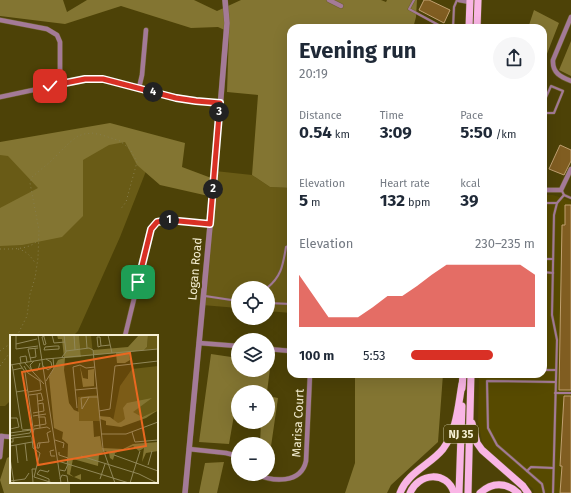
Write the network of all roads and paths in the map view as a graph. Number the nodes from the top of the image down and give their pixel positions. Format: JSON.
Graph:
{"nodes":[{"id":1,"x":225,"y":0,"type":"edge"},
{"id":2,"x":329,"y":0,"type":"edge"},
{"id":3,"x":414,"y":0,"type":"edge"},
{"id":4,"x":458,"y":0,"type":"edge"},
{"id":5,"x":478,"y":0,"type":"edge"},
{"id":6,"x":470,"y":1,"type":"edge"},
{"id":7,"x":341,"y":6,"type":"dead end"},
{"id":8,"x":571,"y":17,"type":"edge"},
{"id":9,"x":0,"y":20,"type":"edge"},
{"id":10,"x":437,"y":24,"type":"edge"},
{"id":11,"x":453,"y":24,"type":"edge"},
{"id":12,"x":470,"y":24,"type":"edge"},
{"id":13,"x":477,"y":24,"type":"edge"},
{"id":14,"x":146,"y":30,"type":"dead end"},
{"id":15,"x":571,"y":81,"type":"edge"},
{"id":16,"x":62,"y":84,"type":"junction"},
{"id":17,"x":139,"y":88,"type":"junction"},
{"id":18,"x":547,"y":95,"type":"edge"},
{"id":19,"x":0,"y":97,"type":"edge"},
{"id":20,"x":220,"y":103,"type":"junction"},
{"id":21,"x":547,"y":113,"type":"edge"},
{"id":22,"x":571,"y":169,"type":"edge"},
{"id":23,"x":547,"y":190,"type":"edge"},
{"id":24,"x":561,"y":190,"type":"junction"},
{"id":25,"x":564,"y":195,"type":"junction"},
{"id":26,"x":571,"y":198,"type":"edge"},
{"id":27,"x":547,"y":203,"type":"edge"},
{"id":28,"x":557,"y":203,"type":"junction"},
{"id":29,"x":120,"y":210,"type":"dead end"},
{"id":30,"x":210,"y":224,"type":"junction"},
{"id":31,"x":39,"y":238,"type":"junction"},
{"id":32,"x":287,"y":246,"type":"edge"},
{"id":33,"x":15,"y":248,"type":"junction"},
{"id":34,"x":0,"y":249,"type":"edge"},
{"id":35,"x":547,"y":258,"type":"edge"},
{"id":36,"x":553,"y":259,"type":"junction"},
{"id":37,"x":37,"y":265,"type":"junction"},
{"id":38,"x":547,"y":272,"type":"edge"},
{"id":39,"x":553,"y":273,"type":"junction"},
{"id":40,"x":275,"y":281,"type":"edge"},
{"id":41,"x":204,"y":296,"type":"junction"},
{"id":42,"x":231,"y":299,"type":"edge"},
{"id":43,"x":275,"y":303,"type":"edge"},
{"id":44,"x":287,"y":304,"type":"edge"},
{"id":45,"x":18,"y":335,"type":"edge"},
{"id":46,"x":125,"y":335,"type":"edge"},
{"id":47,"x":199,"y":342,"type":"junction"},
{"id":48,"x":10,"y":344,"type":"edge"},
{"id":49,"x":231,"y":345,"type":"edge"},
{"id":50,"x":275,"y":350,"type":"edge"},
{"id":51,"x":0,"y":351,"type":"edge"},
{"id":52,"x":287,"y":351,"type":"edge"},
{"id":53,"x":10,"y":352,"type":"edge"},
{"id":54,"x":0,"y":366,"type":"edge"},
{"id":55,"x":547,"y":370,"type":"edge"},
{"id":56,"x":555,"y":370,"type":"junction"},
{"id":57,"x":310,"y":378,"type":"edge"},
{"id":58,"x":463,"y":378,"type":"edge"},
{"id":59,"x":471,"y":378,"type":"edge"},
{"id":60,"x":555,"y":382,"type":"junction"},
{"id":61,"x":462,"y":384,"type":"junction"},
{"id":62,"x":554,"y":393,"type":"junction"},
{"id":63,"x":571,"y":393,"type":"edge"},
{"id":64,"x":470,"y":414,"type":"junction"},
{"id":65,"x":1,"y":436,"type":"edge"},
{"id":66,"x":189,"y":449,"type":"junction"},
{"id":67,"x":231,"y":454,"type":"edge"},
{"id":68,"x":0,"y":457,"type":"edge"},
{"id":69,"x":553,"y":468,"type":"junction"},
{"id":70,"x":527,"y":471,"type":"junction"},
{"id":71,"x":275,"y":479,"type":"edge"},
{"id":72,"x":185,"y":493,"type":"edge"},
{"id":73,"x":400,"y":493,"type":"edge"},
{"id":74,"x":410,"y":493,"type":"edge"},
{"id":75,"x":454,"y":493,"type":"edge"},
{"id":76,"x":459,"y":493,"type":"edge"},
{"id":77,"x":468,"y":493,"type":"edge"},
{"id":78,"x":480,"y":493,"type":"edge"},
{"id":79,"x":518,"y":493,"type":"edge"},
{"id":80,"x":528,"y":493,"type":"edge"},
{"id":81,"x":544,"y":493,"type":"edge"},
{"id":82,"x":553,"y":493,"type":"edge"}],
"edges":[{"from":1,"to":20,"type":"street","name":"Logan Road"},
{"from":2,"to":7,"type":"street"},
{"from":3,"to":10,"type":"lane"},
{"from":4,"to":6,"type":"street"},
{"from":4,"to":11,"type":"lane"},
{"from":5,"to":13,"type":"main road"},
{"from":6,"to":12,"type":"main road"},
{"from":8,"to":15,"type":"street"},
{"from":9,"to":16,"type":"street"},
{"from":14,"to":17,"type":"street"},
{"from":16,"to":17,"type":"street"},
{"from":16,"to":19,"type":"street"},
{"from":17,"to":20,"type":"street"},
{"from":18,"to":21,"type":"lane"},
{"from":20,"to":30,"type":"street","name":"Logan Road"},
{"from":22,"to":24,"type":"street"},
{"from":23,"to":24,"type":"street"},
{"from":24,"to":25,"type":"lane"},
{"from":25,"to":26,"type":"lane"},
{"from":25,"to":28,"type":"lane"},
{"from":27,"to":28,"type":"lane"},
{"from":28,"to":36,"type":"lane"},
{"from":29,"to":31,"type":"path"},
{"from":30,"to":41,"type":"street","name":"Logan Road"},
{"from":30,"to":46,"type":"street"},
{"from":31,"to":33,"type":"path"},
{"from":31,"to":37,"type":"path"},
{"from":32,"to":40,"type":"lane"},
{"from":33,"to":34,"type":"path"},
{"from":33,"to":37,"type":"path"},
{"from":35,"to":36,"type":"lane"},
{"from":36,"to":39,"type":"lane"},
{"from":37,"to":45,"type":"path"},
{"from":38,"to":39,"type":"lane"},
{"from":39,"to":56,"type":"lane"},
{"from":41,"to":42,"type":"lane"},
{"from":41,"to":47,"type":"street","name":"Logan Road"},
{"from":43,"to":44,"type":"lane"},
{"from":47,"to":49,"type":"street"},
{"from":47,"to":66,"type":"street","name":"Logan Road"},
{"from":48,"to":51,"type":"path"},
{"from":50,"to":52,"type":"street"},
{"from":53,"to":54,"type":"path"},
{"from":55,"to":56,"type":"lane"},
{"from":56,"to":60,"type":"lane"},
{"from":57,"to":71,"type":"street","name":"Marisa Court"},
{"from":58,"to":61,"type":"main road","number":"NJ 35"},
{"from":59,"to":64,"type":"main road","number":"NJ 35"},
{"from":60,"to":62,"type":"lane"},
{"from":60,"to":70,"type":"lane"},
{"from":61,"to":73,"type":"main road"},
{"from":61,"to":76,"type":"main road","number":"NJ 35"},
{"from":62,"to":63,"type":"lane"},
{"from":62,"to":69,"type":"lane"},
{"from":64,"to":77,"type":"main road","number":"NJ 35"},
{"from":64,"to":80,"type":"main road"},
{"from":65,"to":68,"type":"street"},
{"from":66,"to":67,"type":"street"},
{"from":66,"to":72,"type":"street","name":"Logan Road"},
{"from":69,"to":70,"type":"lane"},
{"from":69,"to":82,"type":"lane"},
{"from":70,"to":81,"type":"lane"},
{"from":74,"to":75,"type":"main road"},
{"from":78,"to":79,"type":"main road"}]}
